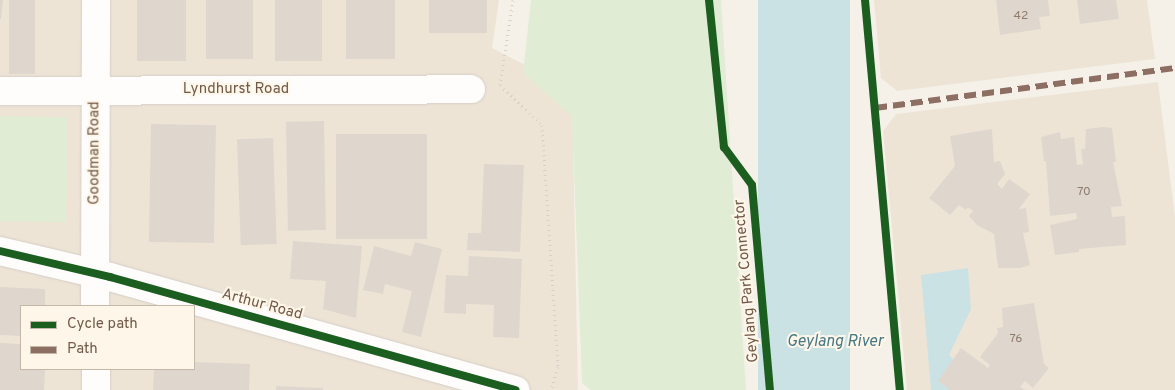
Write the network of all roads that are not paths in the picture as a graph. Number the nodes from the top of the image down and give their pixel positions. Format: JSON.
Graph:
{"nodes":[{"id":1,"x":96,"y":0,"type":"edge"},
{"id":2,"x":95,"y":90,"type":"junction"},
{"id":3,"x":472,"y":90,"type":"dead end"},
{"id":4,"x":0,"y":91,"type":"edge"},
{"id":5,"x":0,"y":251,"type":"edge"},
{"id":6,"x":95,"y":273,"type":"junction"},
{"id":7,"x":95,"y":305,"type":"edge"},
{"id":8,"x":96,"y":370,"type":"edge"},
{"id":9,"x":446,"y":380,"type":"edge"},
{"id":10,"x":96,"y":390,"type":"edge"},
{"id":11,"x":516,"y":390,"type":"edge"}],
"edges":[{"from":1,"to":2,"type":"street","name":"Goodman Road"},
{"from":2,"to":3,"type":"street","name":"Lyndhurst Road"},
{"from":2,"to":4,"type":"street","name":"Lyndhurst Road"},
{"from":2,"to":6,"type":"street","name":"Goodman Road"},
{"from":5,"to":6,"type":"street","name":"Arthur Road"},
{"from":6,"to":7,"type":"street","name":"Goodman Road"},
{"from":6,"to":9,"type":"street","name":"Arthur Road"},
{"from":8,"to":10,"type":"street"},
{"from":9,"to":11,"type":"street","name":"Arthur Road"}]}
